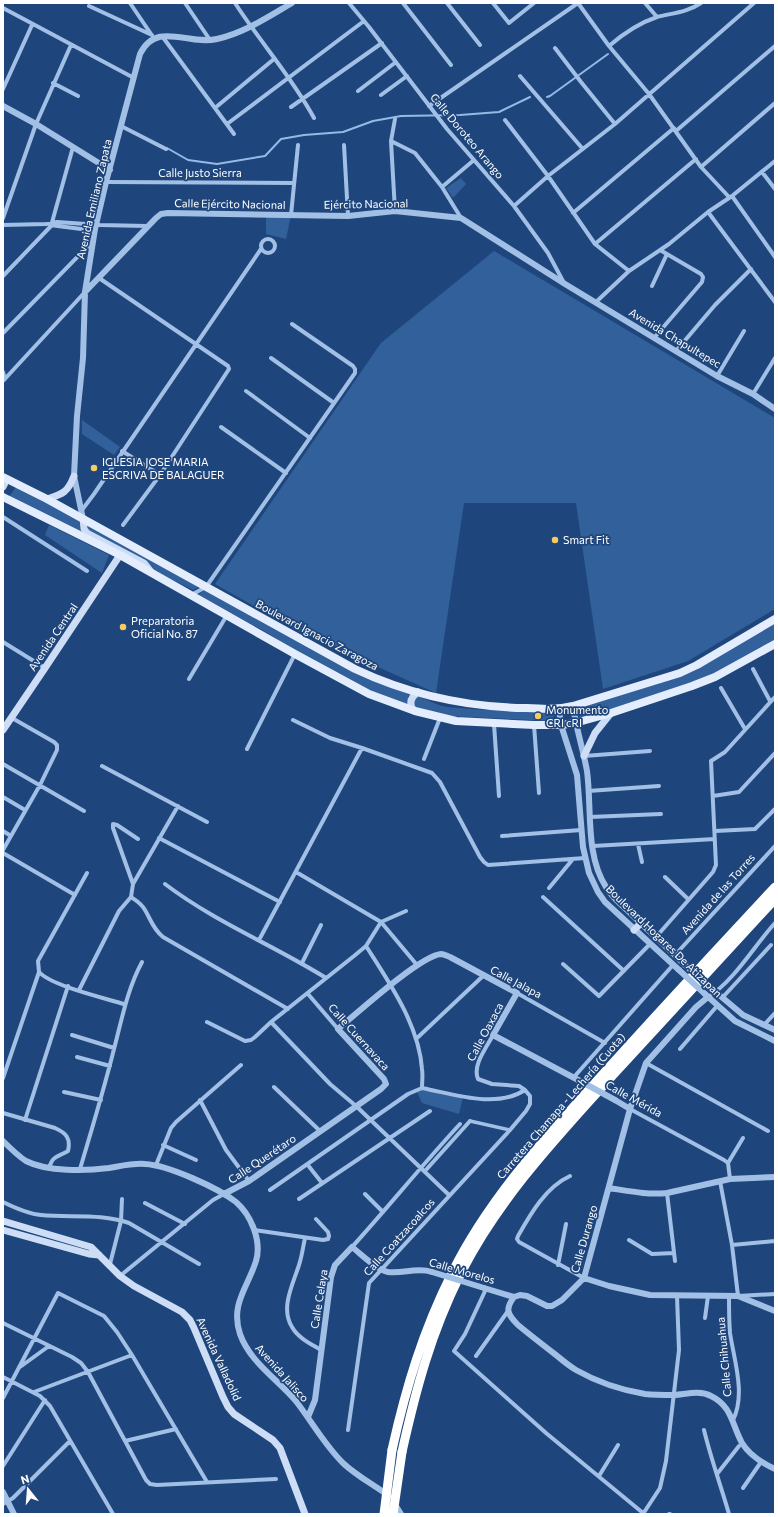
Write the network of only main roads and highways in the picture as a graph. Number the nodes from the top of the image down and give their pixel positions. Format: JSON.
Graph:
{"nodes":[{"id":1,"x":74,"y":476,"type":"road end"},
{"id":2,"x":5,"y":478,"type":"edge"},
{"id":3,"x":3,"y":487,"type":"edge"},
{"id":4,"x":3,"y":497,"type":"edge"},
{"id":5,"x":47,"y":499,"type":"junction"},
{"id":6,"x":83,"y":519,"type":"junction"},
{"id":7,"x":120,"y":555,"type":"junction"},
{"id":8,"x":151,"y":572,"type":"junction"},
{"id":9,"x":775,"y":619,"type":"edge"},
{"id":10,"x":775,"y":644,"type":"edge"},
{"id":11,"x":418,"y":692,"type":"junction"},
{"id":12,"x":415,"y":711,"type":"junction"},
{"id":13,"x":611,"y":713,"type":"junction"},
{"id":14,"x":3,"y":730,"type":"edge"},
{"id":15,"x":584,"y":756,"type":"road end"},
{"id":16,"x":775,"y":887,"type":"edge"},
{"id":17,"x":775,"y":899,"type":"edge"},
{"id":18,"x":640,"y":924,"type":"road end"},
{"id":19,"x":634,"y":930,"type":"road end"},
{"id":20,"x":3,"y":1221,"type":"edge"},
{"id":21,"x":3,"y":1230,"type":"edge"},
{"id":22,"x":99,"y":1255,"type":"junction"},
{"id":23,"x":305,"y":1514,"type":"edge"},
{"id":24,"x":384,"y":1514,"type":"edge"},
{"id":25,"x":393,"y":1514,"type":"edge"}],
"edges":[{"from":1,"to":5,"type":"main road"},
{"from":2,"to":3,"type":"main road"},
{"from":2,"to":5,"type":"main road","name":"Boulevard Ignacio Zaragoza"},
{"from":4,"to":7,"type":"main road"},
{"from":5,"to":6,"type":"main road","name":"Boulevard Ignacio Zaragoza"},
{"from":6,"to":8,"type":"main road"},
{"from":6,"to":11,"type":"main road","name":"Boulevard Ignacio Zaragoza"},
{"from":7,"to":8,"type":"main road"},
{"from":7,"to":14,"type":"main road","name":"Avenida Central"},
{"from":8,"to":12,"type":"main road"},
{"from":9,"to":11,"type":"main road","name":"Boulevard Ignacio Zaragoza"},
{"from":10,"to":13,"type":"main road"},
{"from":11,"to":12,"type":"main road"},
{"from":12,"to":13,"type":"main road"},
{"from":13,"to":15,"type":"main road"},
{"from":16,"to":24,"type":"highway","name":"Carretera Chamapa - Lechería (Cuota)","bridge":true},
{"from":17,"to":25,"type":"highway","name":"Carretera Chamapa - Lechería (Cuota)","bridge":true},
{"from":18,"to":19,"type":"main road"},
{"from":20,"to":22,"type":"main road","name":"Avenida Valladolid"},
{"from":21,"to":22,"type":"main road","name":"Avenida Valladolid"},
{"from":22,"to":23,"type":"main road","name":"Avenida Valladolid"}]}
